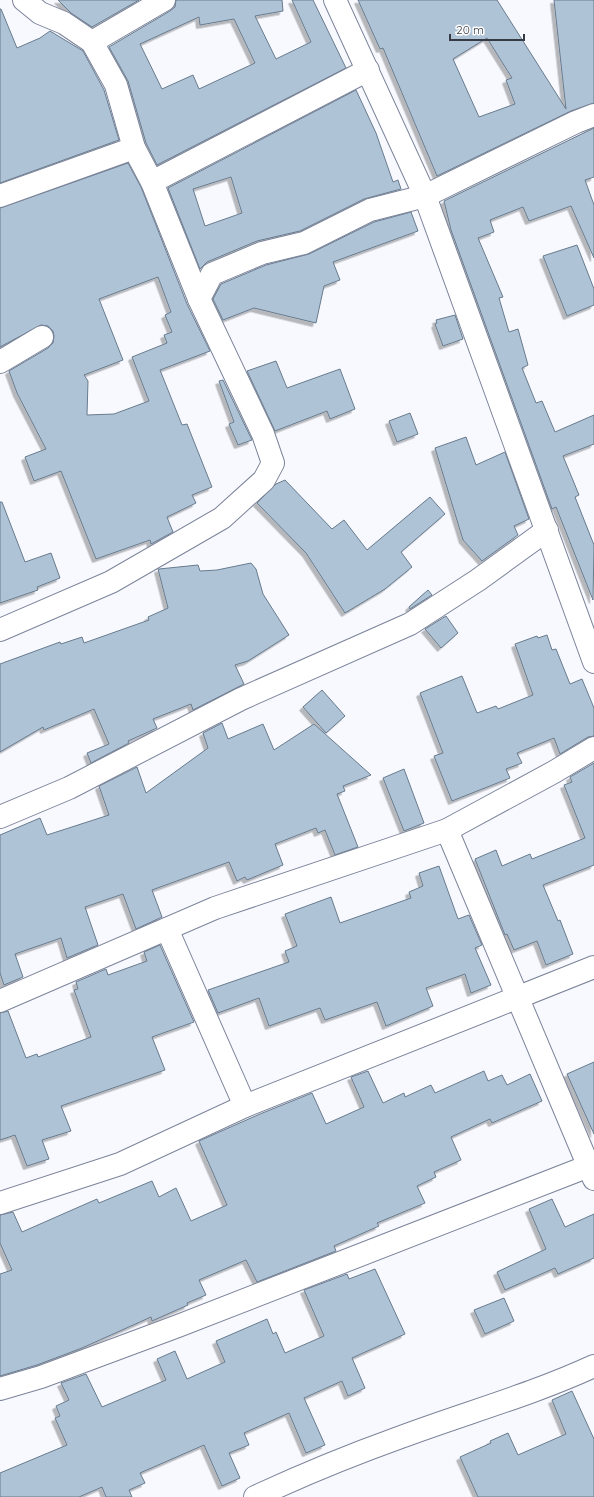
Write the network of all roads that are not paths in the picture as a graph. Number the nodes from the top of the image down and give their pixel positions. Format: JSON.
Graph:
{"nodes":[{"id":1,"x":24,"y":0,"type":"edge"},
{"id":2,"x":164,"y":0,"type":"edge"},
{"id":3,"x":335,"y":0,"type":"edge"},
{"id":4,"x":92,"y":42,"type":"junction"},
{"id":5,"x":368,"y":70,"type":"junction"},
{"id":6,"x":594,"y":115,"type":"edge"},
{"id":7,"x":134,"y":148,"type":"junction"},
{"id":8,"x":152,"y":182,"type":"junction"},
{"id":9,"x":0,"y":196,"type":"edge"},
{"id":10,"x":426,"y":196,"type":"junction"},
{"id":11,"x":199,"y":299,"type":"junction"},
{"id":12,"x":42,"y":337,"type":"dead end"},
{"id":13,"x":0,"y":362,"type":"edge"},
{"id":14,"x":547,"y":530,"type":"junction"},
{"id":15,"x":0,"y":630,"type":"edge"},
{"id":16,"x":594,"y":662,"type":"edge"},
{"id":17,"x":594,"y":748,"type":"edge"},
{"id":18,"x":0,"y":817,"type":"edge"},
{"id":19,"x":447,"y":830,"type":"junction"},
{"id":20,"x":167,"y":929,"type":"junction"},
{"id":21,"x":594,"y":967,"type":"edge"},
{"id":22,"x":517,"y":998,"type":"junction"},
{"id":23,"x":0,"y":1001,"type":"edge"},
{"id":24,"x":245,"y":1106,"type":"junction"},
{"id":25,"x":592,"y":1170,"type":"edge"},
{"id":26,"x":0,"y":1203,"type":"edge"},
{"id":27,"x":594,"y":1366,"type":"edge"},
{"id":28,"x":0,"y":1389,"type":"edge"},
{"id":29,"x":255,"y":1497,"type":"edge"}],
"edges":[{"from":1,"to":4,"type":"street"},
{"from":2,"to":4,"type":"street"},
{"from":3,"to":5,"type":"street"},
{"from":4,"to":7,"type":"street"},
{"from":5,"to":8,"type":"street"},
{"from":5,"to":10,"type":"street"},
{"from":6,"to":10,"type":"street"},
{"from":7,"to":8,"type":"street"},
{"from":7,"to":9,"type":"street"},
{"from":8,"to":11,"type":"street"},
{"from":10,"to":11,"type":"street"},
{"from":10,"to":14,"type":"street"},
{"from":11,"to":15,"type":"street"},
{"from":12,"to":13,"type":"street"},
{"from":14,"to":16,"type":"street"},
{"from":14,"to":18,"type":"street"},
{"from":17,"to":19,"type":"street"},
{"from":19,"to":20,"type":"street"},
{"from":19,"to":22,"type":"street"},
{"from":20,"to":23,"type":"street"},
{"from":20,"to":24,"type":"street"},
{"from":21,"to":22,"type":"street"},
{"from":22,"to":24,"type":"street"},
{"from":22,"to":25,"type":"street"},
{"from":24,"to":26,"type":"street"},
{"from":25,"to":28,"type":"street"},
{"from":27,"to":29,"type":"street"}]}
